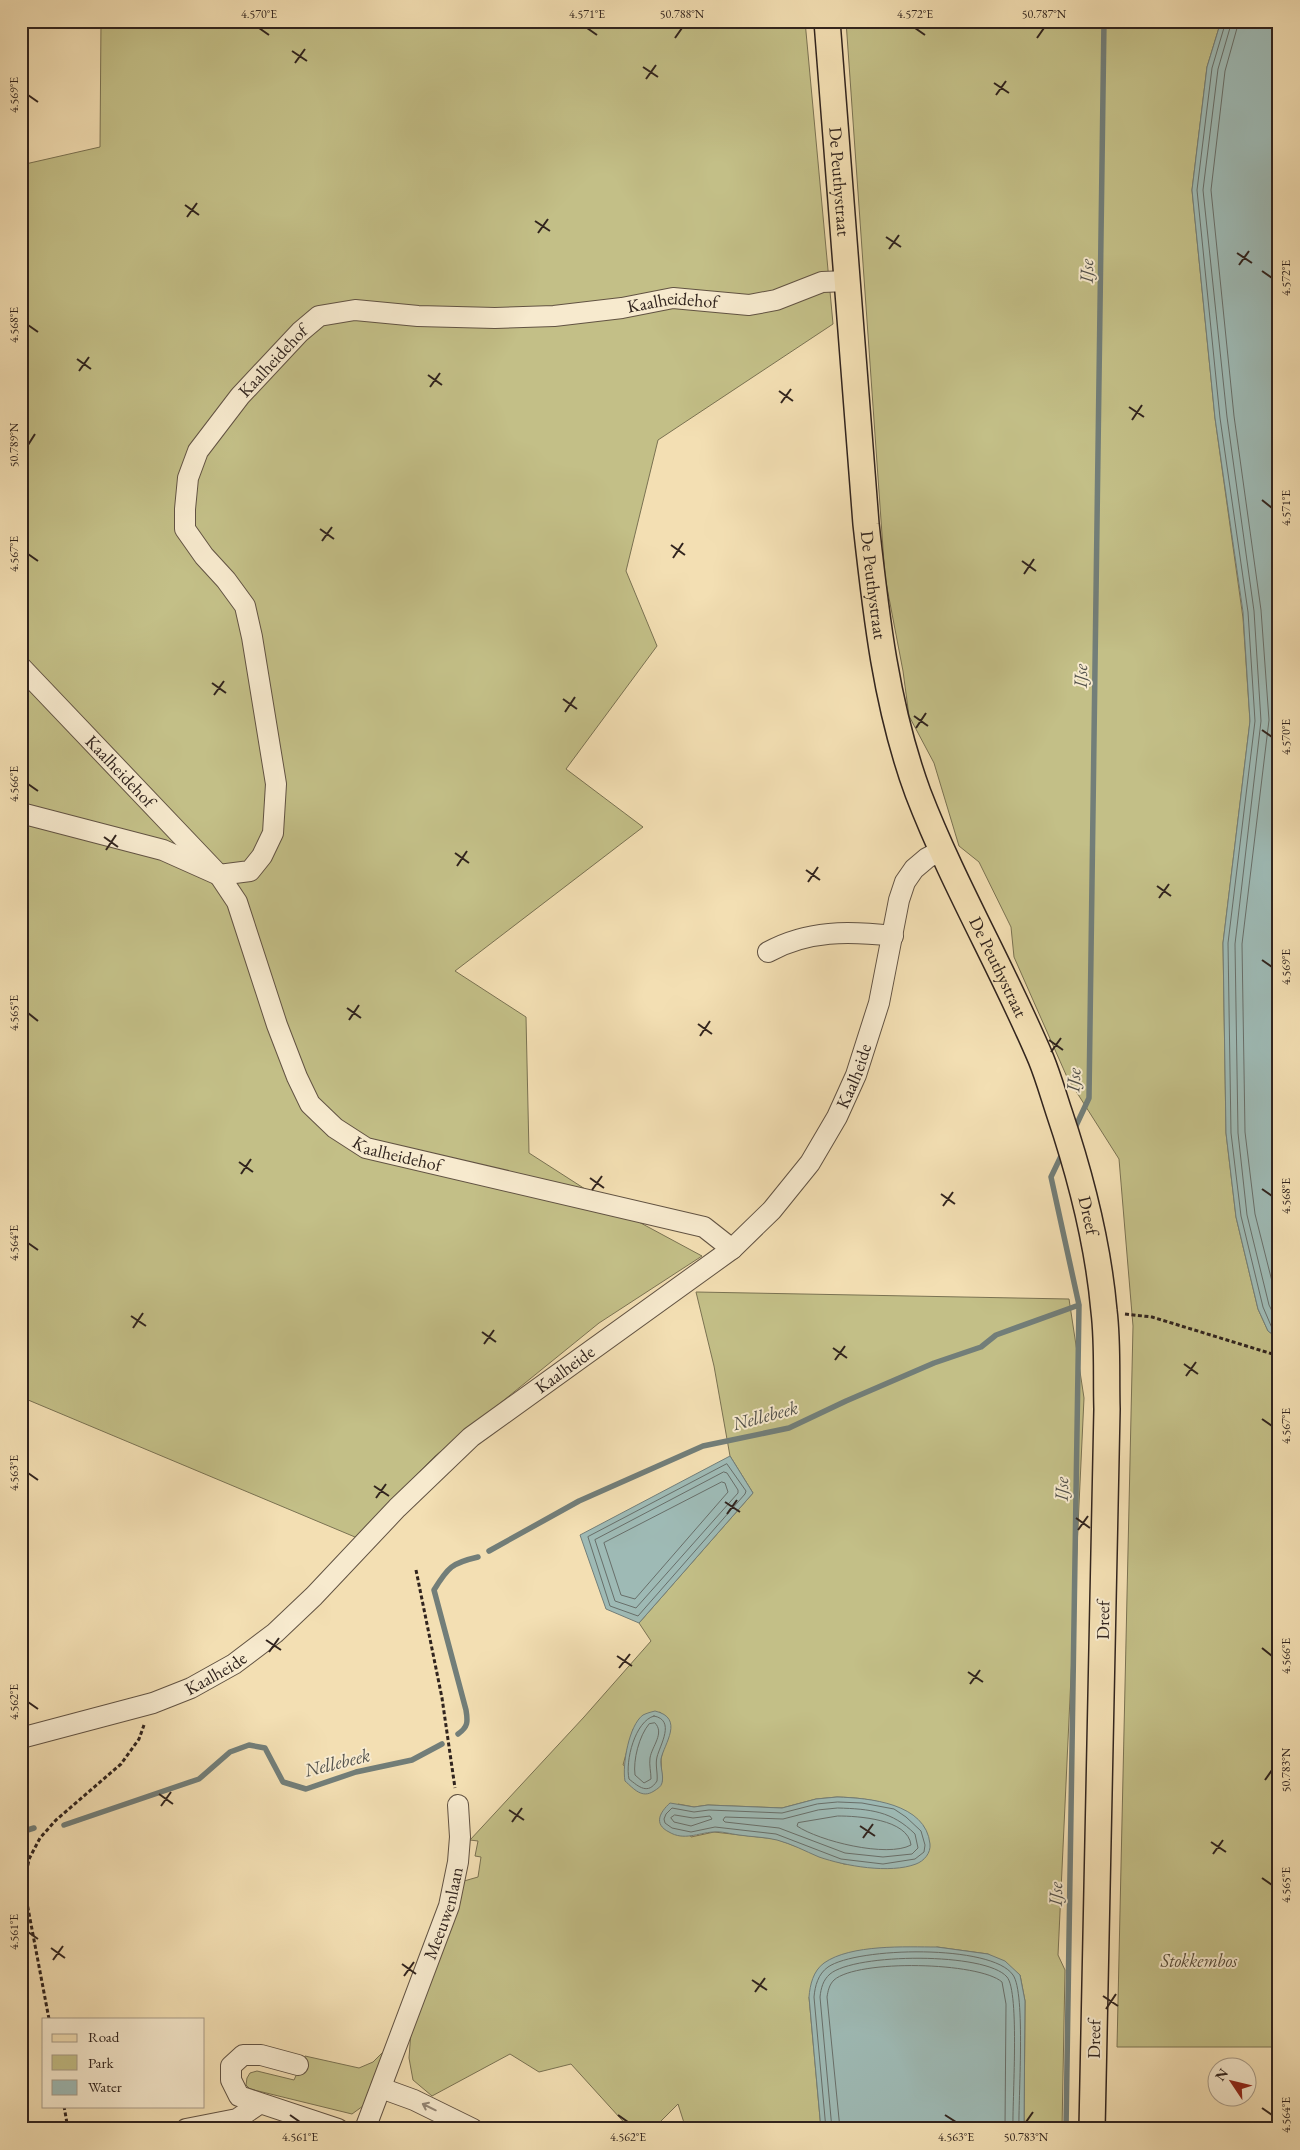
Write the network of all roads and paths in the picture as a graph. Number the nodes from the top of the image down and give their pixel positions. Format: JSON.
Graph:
{"nodes":[{"id":1,"x":828,"y":21,"type":"edge"},
{"id":2,"x":847,"y":281,"type":"junction"},
{"id":3,"x":21,"y":667,"type":"edge"},
{"id":4,"x":21,"y":814,"type":"edge"},
{"id":5,"x":942,"y":850,"type":"junction"},
{"id":6,"x":219,"y":875,"type":"junction"},
{"id":7,"x":892,"y":936,"type":"junction"},
{"id":8,"x":768,"y":952,"type":"dead end"},
{"id":9,"x":1061,"y":1116,"type":"joint"},
{"id":10,"x":732,"y":1250,"type":"junction"},
{"id":11,"x":1129,"y":1314,"type":"dead end"},
{"id":12,"x":1279,"y":1356,"type":"edge"},
{"id":13,"x":416,"y":1570,"type":"dead end"},
{"id":14,"x":152,"y":1703,"type":"junction"},
{"id":15,"x":21,"y":1738,"type":"edge"},
{"id":16,"x":458,"y":1805,"type":"joint"},
{"id":17,"x":49,"y":2018,"type":"edge"},
{"id":18,"x":298,"y":2065,"type":"dead end"},
{"id":19,"x":381,"y":2088,"type":"junction"},
{"id":20,"x":259,"y":2104,"type":"junction"},
{"id":21,"x":64,"y":2108,"type":"edge"},
{"id":22,"x":68,"y":2129,"type":"edge"},
{"id":23,"x":186,"y":2129,"type":"edge"},
{"id":24,"x":338,"y":2129,"type":"edge"},
{"id":25,"x":365,"y":2129,"type":"edge"},
{"id":26,"x":473,"y":2129,"type":"edge"},
{"id":27,"x":1092,"y":2129,"type":"edge"}],
"edges":[{"from":1,"to":2,"type":"main road","name":"De Peuthystraat"},
{"from":2,"to":5,"type":"main road","name":"De Peuthystraat"},
{"from":2,"to":6,"type":"street","name":"Kaalheidehof"},
{"from":3,"to":6,"type":"street","name":"Kaalheidehof"},
{"from":4,"to":6,"type":"street"},
{"from":5,"to":7,"type":"street","name":"Kaalheide"},
{"from":5,"to":9,"type":"main road","name":"De Peuthystraat"},
{"from":6,"to":10,"type":"street","name":"Kaalheidehof"},
{"from":7,"to":8,"type":"street"},
{"from":7,"to":10,"type":"street","name":"Kaalheide"},
{"from":9,"to":27,"type":"main road","name":"Dreef"},
{"from":10,"to":14,"type":"street","name":"Kaalheide"},
{"from":11,"to":12,"type":"path"},
{"from":13,"to":16,"type":"path"},
{"from":14,"to":15,"type":"street","name":"Kaalheide"},
{"from":14,"to":17,"type":"path"},
{"from":16,"to":19,"type":"street","name":"Meeuwenlaan"},
{"from":18,"to":20,"type":"street"},
{"from":19,"to":25,"type":"street","name":"Meeuwenlaan"},
{"from":26,"to":19,"type":"street","one_way":true},
{"from":20,"to":23,"type":"street"},
{"from":20,"to":24,"type":"street"},
{"from":21,"to":22,"type":"path"}]}
